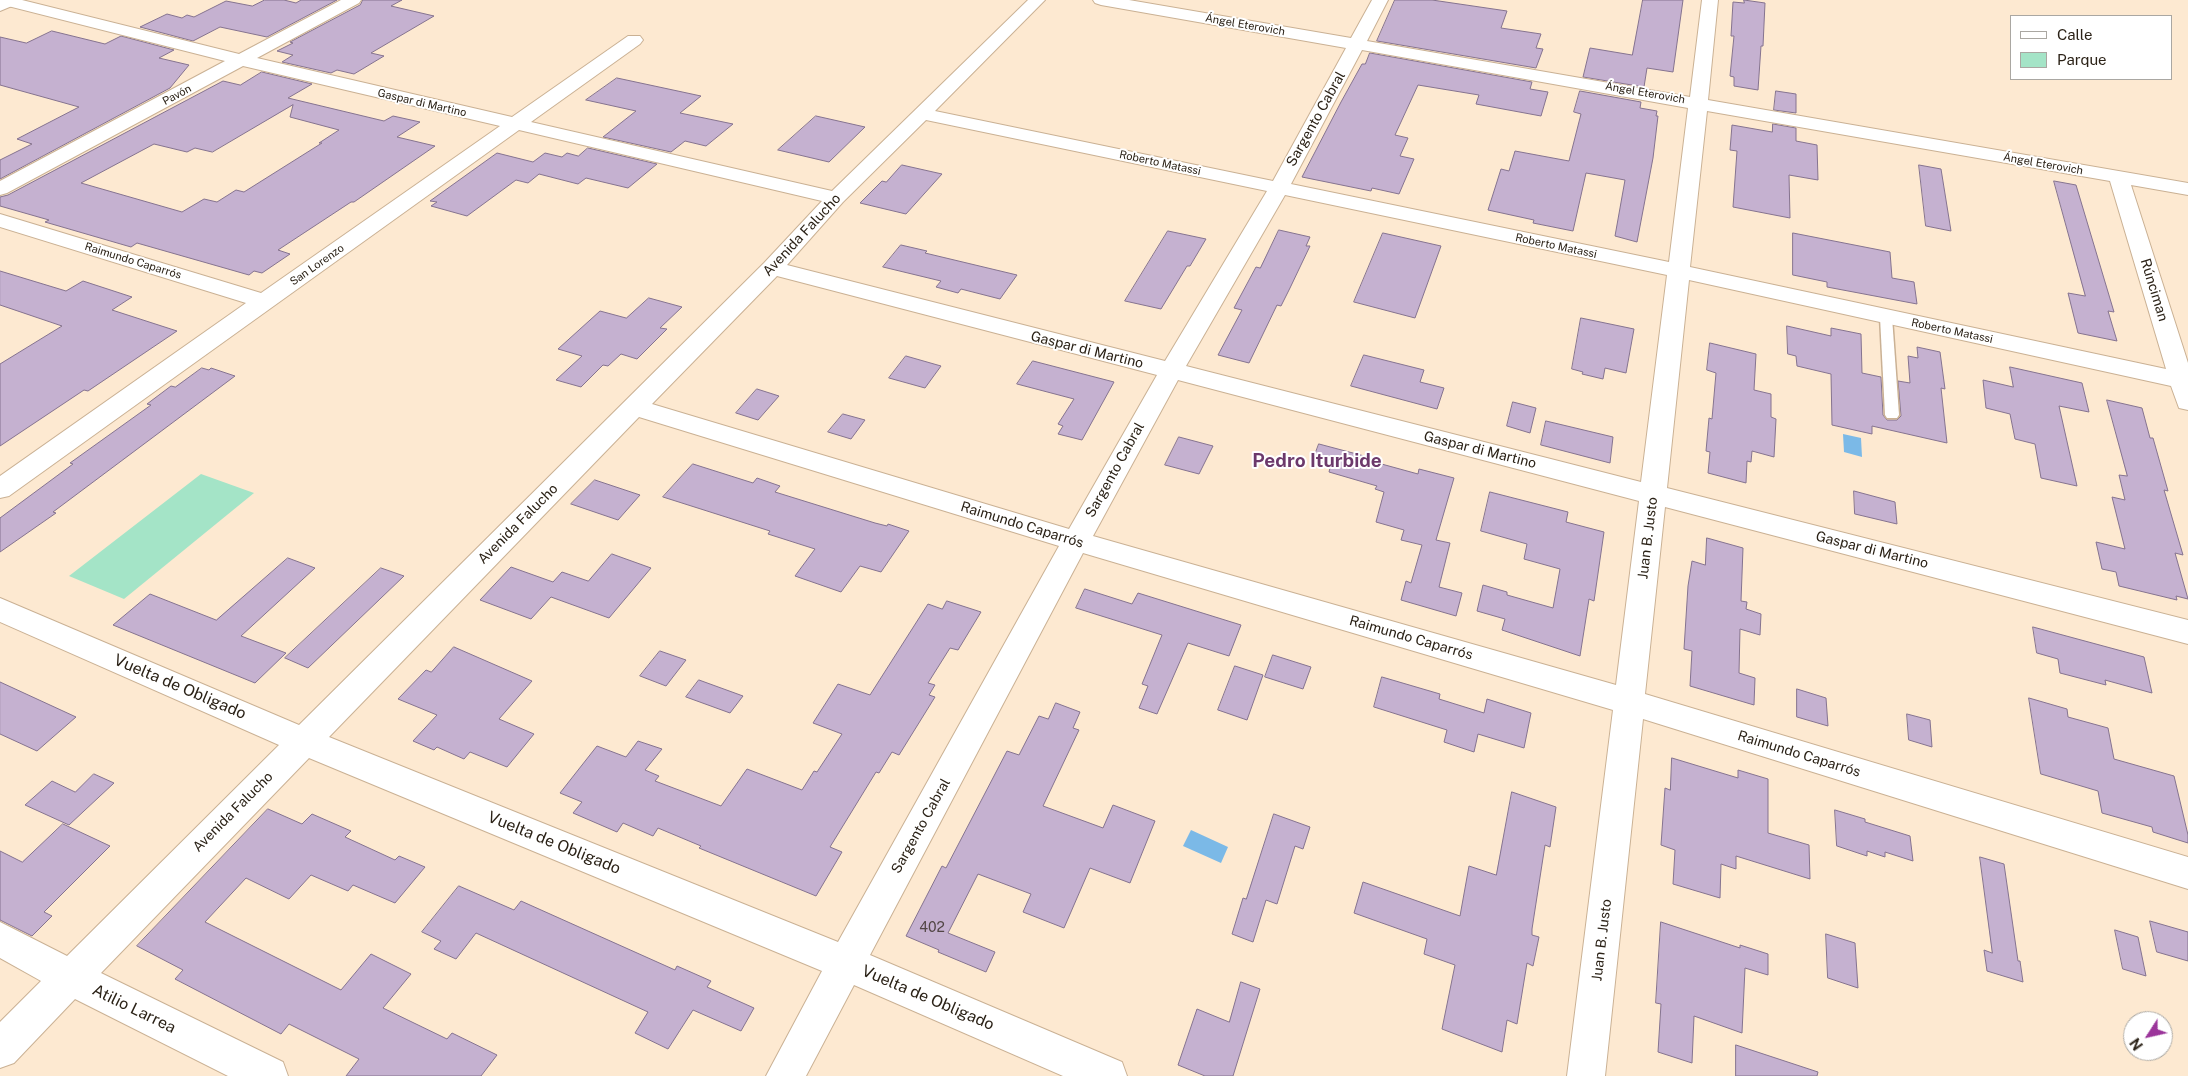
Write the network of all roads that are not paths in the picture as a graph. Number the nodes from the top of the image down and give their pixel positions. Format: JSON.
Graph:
{"nodes":[{"id":1,"x":353,"y":0,"type":"edge"},
{"id":2,"x":1037,"y":0,"type":"edge"},
{"id":3,"x":1101,"y":0,"type":"edge"},
{"id":4,"x":1380,"y":0,"type":"edge"},
{"id":5,"x":1710,"y":0,"type":"edge"},
{"id":6,"x":6,"y":2,"type":"edge"},
{"id":7,"x":634,"y":40,"type":"dead end"},
{"id":8,"x":1357,"y":45,"type":"junction"},
{"id":9,"x":241,"y":60,"type":"junction"},
{"id":10,"x":1698,"y":102,"type":"junction"},
{"id":11,"x":924,"y":114,"type":"junction"},
{"id":12,"x":515,"y":125,"type":"junction"},
{"id":13,"x":2119,"y":178,"type":"junction"},
{"id":14,"x":1279,"y":188,"type":"junction"},
{"id":15,"x":0,"y":189,"type":"edge"},
{"id":16,"x":2188,"y":189,"type":"edge"},
{"id":17,"x":836,"y":198,"type":"junction"},
{"id":18,"x":0,"y":220,"type":"edge"},
{"id":19,"x":772,"y":268,"type":"junction"},
{"id":20,"x":1679,"y":271,"type":"junction"},
{"id":21,"x":265,"y":302,"type":"junction"},
{"id":22,"x":1886,"y":317,"type":"junction"},
{"id":23,"x":1170,"y":371,"type":"junction"},
{"id":24,"x":2186,"y":388,"type":"edge"},
{"id":25,"x":633,"y":407,"type":"junction"},
{"id":26,"x":1892,"y":415,"type":"dead end"},
{"id":27,"x":0,"y":489,"type":"edge"},
{"id":28,"x":1654,"y":494,"type":"junction"},
{"id":29,"x":1076,"y":541,"type":"junction"},
{"id":30,"x":0,"y":609,"type":"edge"},
{"id":31,"x":2188,"y":632,"type":"edge"},
{"id":32,"x":1629,"y":702,"type":"junction"},
{"id":33,"x":303,"y":741,"type":"junction"},
{"id":34,"x":2188,"y":873,"type":"edge"},
{"id":35,"x":0,"y":940,"type":"edge"},
{"id":36,"x":846,"y":963,"type":"junction"},
{"id":37,"x":70,"y":977,"type":"junction"},
{"id":38,"x":0,"y":1049,"type":"edge"},
{"id":39,"x":269,"y":1076,"type":"edge"},
{"id":40,"x":785,"y":1076,"type":"edge"},
{"id":41,"x":1108,"y":1076,"type":"edge"},
{"id":42,"x":1586,"y":1076,"type":"edge"}],
"edges":[{"from":1,"to":9,"type":"street","name":"Pavón"},
{"from":2,"to":11,"type":"street","name":"Avenida Falucho"},
{"from":3,"to":8,"type":"street","name":"Ángel Eterovich"},
{"from":4,"to":8,"type":"street","name":"Sargento Cabral"},
{"from":5,"to":10,"type":"street","name":"Juan B. Justo"},
{"from":6,"to":9,"type":"street","name":"Gaspar di Martino"},
{"from":7,"to":12,"type":"street","name":"San Lorenzo"},
{"from":8,"to":10,"type":"street","name":"Ángel Eterovich"},
{"from":8,"to":14,"type":"street","name":"Sargento Cabral"},
{"from":9,"to":12,"type":"street","name":"Gaspar di Martino"},
{"from":9,"to":15,"type":"street","name":"Pavón"},
{"from":10,"to":13,"type":"street","name":"Ángel Eterovich"},
{"from":10,"to":20,"type":"street","name":"Juan B. Justo"},
{"from":11,"to":14,"type":"street","name":"Roberto Matassi"},
{"from":11,"to":17,"type":"street","name":"Avenida Falucho"},
{"from":12,"to":17,"type":"street","name":"Gaspar di Martino"},
{"from":12,"to":21,"type":"street","name":"San Lorenzo"},
{"from":13,"to":16,"type":"street","name":"Ángel Eterovich"},
{"from":13,"to":24,"type":"street","name":"Rúnciman"},
{"from":14,"to":20,"type":"street","name":"Roberto Matassi"},
{"from":14,"to":23,"type":"street","name":"Sargento Cabral"},
{"from":17,"to":19,"type":"street","name":"Avenida Falucho"},
{"from":18,"to":21,"type":"street","name":"Raimundo Caparrós"},
{"from":19,"to":23,"type":"street","name":"Gaspar di Martino"},
{"from":19,"to":25,"type":"street","name":"Avenida Falucho"},
{"from":20,"to":22,"type":"street","name":"Roberto Matassi"},
{"from":20,"to":28,"type":"street","name":"Juan B. Justo"},
{"from":21,"to":27,"type":"street","name":"San Lorenzo"},
{"from":22,"to":24,"type":"street","name":"Roberto Matassi"},
{"from":22,"to":26,"type":"lane"},
{"from":23,"to":28,"type":"street","name":"Gaspar di Martino"},
{"from":23,"to":29,"type":"street","name":"Sargento Cabral"},
{"from":25,"to":29,"type":"street","name":"Raimundo Caparrós"},
{"from":25,"to":33,"type":"street","name":"Avenida Falucho"},
{"from":28,"to":31,"type":"street","name":"Gaspar di Martino"},
{"from":28,"to":32,"type":"street","name":"Juan B. Justo"},
{"from":29,"to":32,"type":"street","name":"Raimundo Caparrós"},
{"from":29,"to":36,"type":"street","name":"Sargento Cabral"},
{"from":30,"to":33,"type":"street","name":"Vuelta de Obligado"},
{"from":32,"to":34,"type":"street","name":"Raimundo Caparrós"},
{"from":32,"to":42,"type":"street","name":"Juan B. Justo"},
{"from":33,"to":36,"type":"street","name":"Vuelta de Obligado"},
{"from":33,"to":37,"type":"street","name":"Avenida Falucho"},
{"from":35,"to":37,"type":"street","name":"Atilio Larrea"},
{"from":36,"to":40,"type":"street","name":"Sargento Cabral"},
{"from":36,"to":41,"type":"street","name":"Vuelta de Obligado"},
{"from":37,"to":38,"type":"street","name":"Avenida Falucho"},
{"from":37,"to":39,"type":"street","name":"Atilio Larrea"}]}
